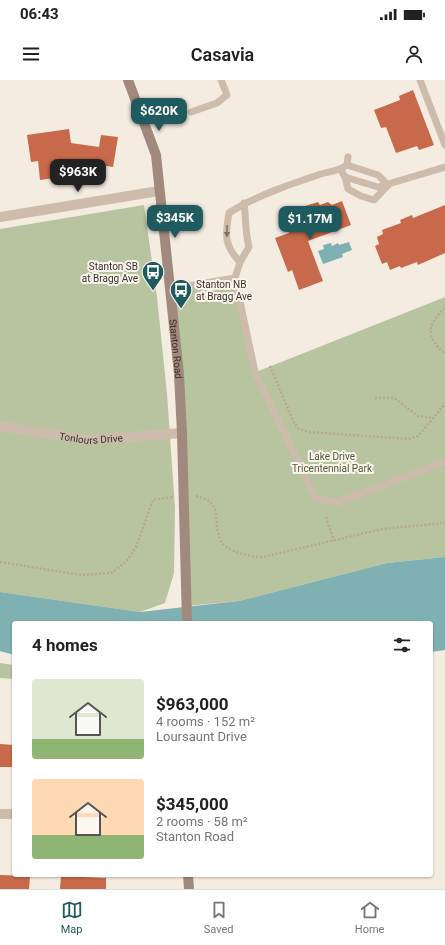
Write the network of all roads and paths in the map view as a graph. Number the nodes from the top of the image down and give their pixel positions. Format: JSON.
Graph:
{"nodes":[{"id":1,"x":128,"y":80,"type":"edge"},
{"id":2,"x":221,"y":80,"type":"edge"},
{"id":3,"x":420,"y":80,"type":"edge"},
{"id":4,"x":191,"y":112,"type":"dead end"},
{"id":5,"x":445,"y":145,"type":"edge"},
{"id":6,"x":348,"y":156,"type":"dead end"},
{"id":7,"x":347,"y":165,"type":"junction"},
{"id":8,"x":445,"y":167,"type":"edge"},
{"id":9,"x":340,"y":170,"type":"junction"},
{"id":10,"x":345,"y":177,"type":"junction"},
{"id":11,"x":388,"y":185,"type":"junction"},
{"id":12,"x":159,"y":191,"type":"junction"},
{"id":13,"x":244,"y":203,"type":"junction"},
{"id":14,"x":0,"y":217,"type":"edge"},
{"id":15,"x":240,"y":262,"type":"junction"},
{"id":16,"x":235,"y":278,"type":"junction"},
{"id":17,"x":170,"y":289,"type":"junction"},
{"id":18,"x":445,"y":308,"type":"edge"},
{"id":19,"x":445,"y":352,"type":"edge"},
{"id":20,"x":270,"y":366,"type":"dead end"},
{"id":21,"x":374,"y":398,"type":"dead end"},
{"id":22,"x":445,"y":404,"type":"edge"},
{"id":23,"x":434,"y":418,"type":"junction"},
{"id":24,"x":0,"y":426,"type":"edge"},
{"id":25,"x":182,"y":433,"type":"junction"},
{"id":26,"x":445,"y":462,"type":"edge"},
{"id":27,"x":196,"y":496,"type":"dead end"},
{"id":28,"x":174,"y":497,"type":"dead end"},
{"id":29,"x":326,"y":517,"type":"dead end"},
{"id":30,"x":445,"y":523,"type":"edge"},
{"id":31,"x":334,"y":541,"type":"junction"},
{"id":32,"x":0,"y":562,"type":"edge"},
{"id":33,"x":187,"y":621,"type":"edge"},
{"id":34,"x":0,"y":814,"type":"edge"},
{"id":35,"x":12,"y":814,"type":"edge"},
{"id":36,"x":188,"y":877,"type":"edge"},
{"id":37,"x":188,"y":889,"type":"edge"}],
"edges":[{"from":1,"to":12,"type":"street","name":"Stanton Road"},
{"from":2,"to":4,"type":"lane"},
{"from":3,"to":5,"type":"lane"},
{"from":6,"to":7,"type":"lane"},
{"from":7,"to":9,"type":"lane"},
{"from":7,"to":11,"type":"lane"},
{"from":8,"to":11,"type":"lane"},
{"from":9,"to":10,"type":"lane"},
{"from":9,"to":13,"type":"lane"},
{"from":10,"to":11,"type":"lane"},
{"from":10,"to":11,"type":"lane"},
{"from":12,"to":14,"type":"street"},
{"from":12,"to":17,"type":"street","name":"Stanton Road"},
{"from":13,"to":15,"type":"lane"},
{"from":13,"to":15,"type":"lane","one_way":true},
{"from":15,"to":16,"type":"lane"},
{"from":16,"to":17,"type":"lane"},
{"from":16,"to":26,"type":"lane"},
{"from":17,"to":25,"type":"street","name":"Stanton Road"},
{"from":18,"to":19,"type":"path"},
{"from":20,"to":23,"type":"path"},
{"from":21,"to":23,"type":"path"},
{"from":22,"to":23,"type":"path"},
{"from":24,"to":25,"type":"street","name":"Tonlours Drive"},
{"from":25,"to":33,"type":"street","name":"Stanton Road"},
{"from":27,"to":31,"type":"path"},
{"from":28,"to":32,"type":"path"},
{"from":29,"to":31,"type":"path"},
{"from":30,"to":31,"type":"path"},
{"from":34,"to":35,"type":"street"},
{"from":36,"to":37,"type":"street"}]}
